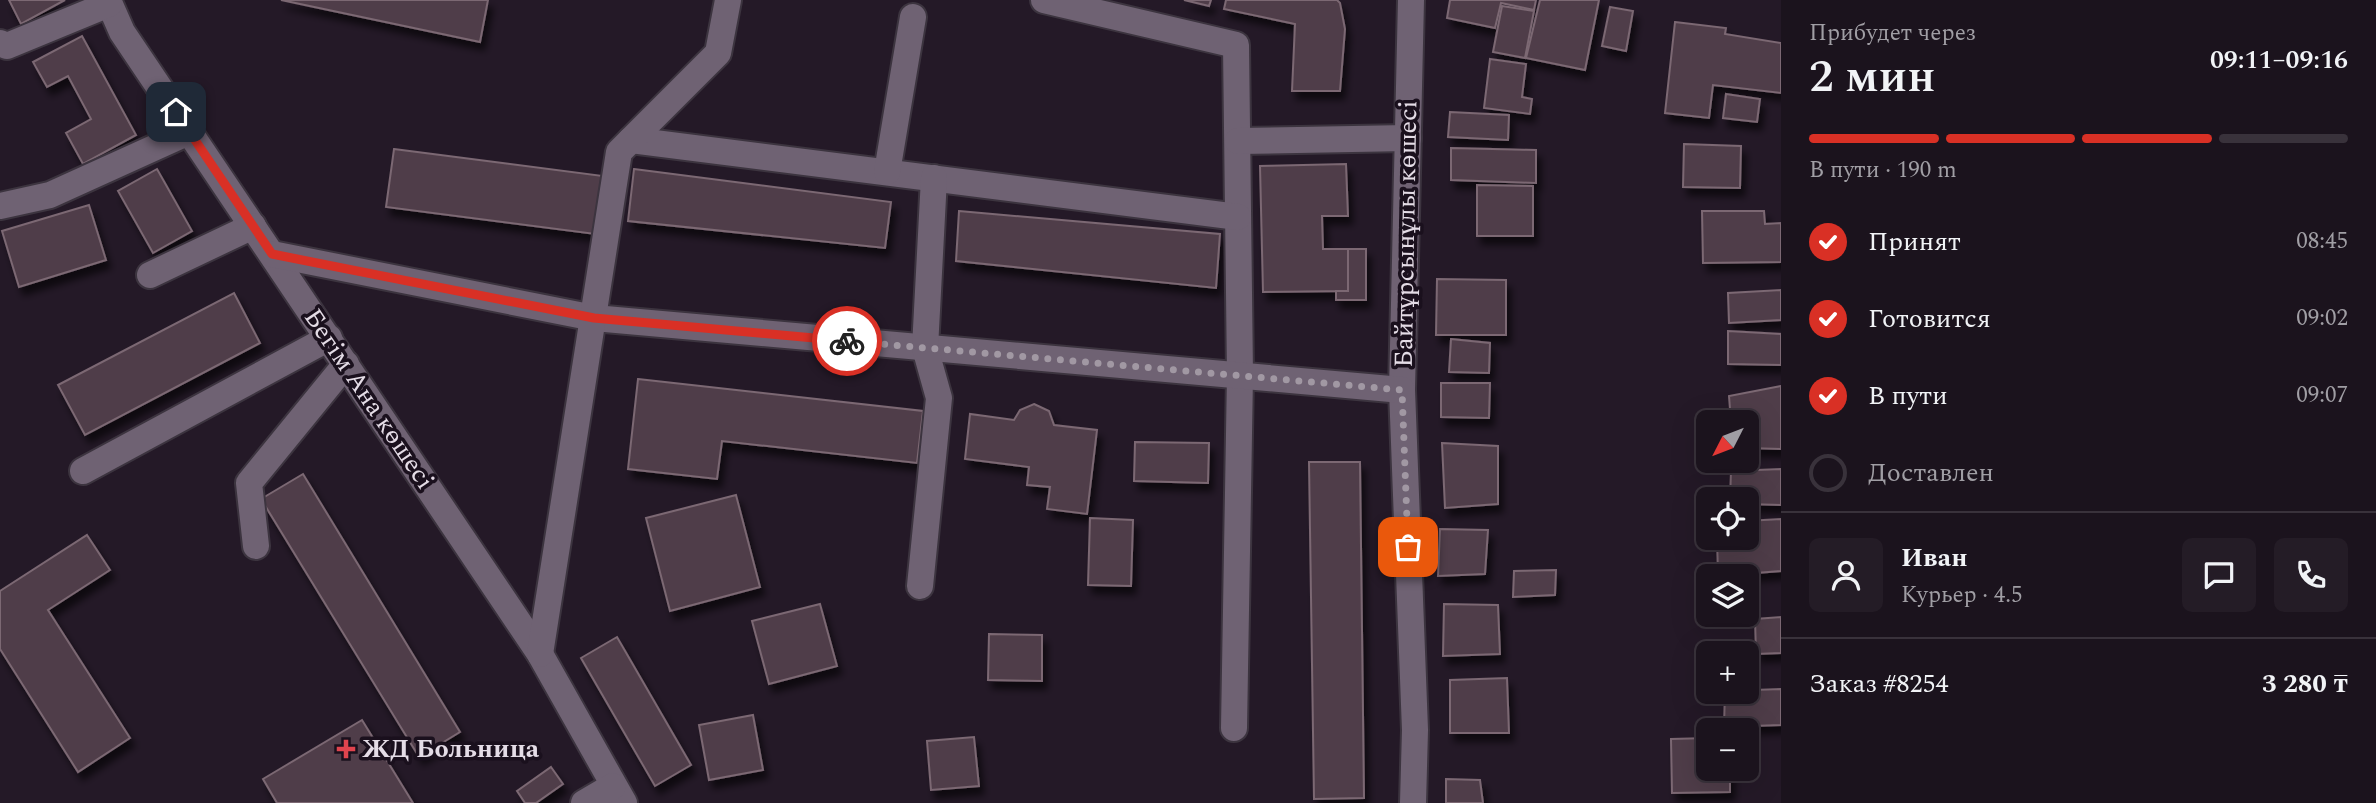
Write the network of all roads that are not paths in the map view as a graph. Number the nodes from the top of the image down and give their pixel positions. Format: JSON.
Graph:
{"nodes":[{"id":1,"x":728,"y":0,"type":"edge"},
{"id":2,"x":1044,"y":0,"type":"edge"},
{"id":3,"x":1411,"y":0,"type":"edge"},
{"id":4,"x":109,"y":2,"type":"edge"},
{"id":5,"x":913,"y":17,"type":"dead end"},
{"id":6,"x":0,"y":43,"type":"edge"},
{"id":7,"x":189,"y":132,"type":"junction"},
{"id":8,"x":1408,"y":138,"type":"junction"},
{"id":9,"x":631,"y":140,"type":"junction"},
{"id":10,"x":1238,"y":141,"type":"junction"},
{"id":11,"x":887,"y":172,"type":"junction"},
{"id":12,"x":934,"y":178,"type":"junction"},
{"id":13,"x":0,"y":205,"type":"edge"},
{"id":14,"x":1238,"y":217,"type":"junction"},
{"id":15,"x":253,"y":226,"type":"junction"},
{"id":16,"x":272,"y":254,"type":"junction"},
{"id":17,"x":150,"y":275,"type":"dead end"},
{"id":18,"x":594,"y":318,"type":"junction"},
{"id":19,"x":329,"y":338,"type":"junction"},
{"id":20,"x":925,"y":348,"type":"junction"},
{"id":21,"x":346,"y":364,"type":"junction"},
{"id":22,"x":1240,"y":375,"type":"junction"},
{"id":23,"x":1402,"y":390,"type":"junction"},
{"id":24,"x":83,"y":471,"type":"dead end"},
{"id":25,"x":256,"y":546,"type":"dead end"},
{"id":26,"x":920,"y":586,"type":"dead end"},
{"id":27,"x":540,"y":654,"type":"junction"},
{"id":28,"x":1234,"y":728,"type":"dead end"},
{"id":29,"x":618,"y":794,"type":"edge"},
{"id":30,"x":584,"y":803,"type":"edge"},
{"id":31,"x":1413,"y":803,"type":"edge"}],
"edges":[{"from":1,"to":9,"type":"street"},
{"from":2,"to":10,"type":"street"},
{"from":3,"to":8,"type":"street","name":"Байтұрсынұлы көшесі"},
{"from":4,"to":6,"type":"street"},
{"from":4,"to":7,"type":"street","name":"Бегім Ана көшесі"},
{"from":5,"to":11,"type":"street"},
{"from":7,"to":13,"type":"street"},
{"from":7,"to":15,"type":"street","name":"Бегім Ана көшесі"},
{"from":8,"to":10,"type":"street"},
{"from":8,"to":23,"type":"street","name":"Байтұрсынұлы көшесі"},
{"from":9,"to":11,"type":"street"},
{"from":9,"to":18,"type":"street"},
{"from":10,"to":14,"type":"street"},
{"from":11,"to":12,"type":"street"},
{"from":12,"to":14,"type":"street"},
{"from":12,"to":20,"type":"street"},
{"from":14,"to":22,"type":"street"},
{"from":15,"to":16,"type":"street","name":"Бегім Ана көшесі"},
{"from":15,"to":17,"type":"street"},
{"from":16,"to":18,"type":"street"},
{"from":16,"to":19,"type":"street","name":"Бегім Ана көшесі"},
{"from":18,"to":20,"type":"street"},
{"from":18,"to":27,"type":"street"},
{"from":19,"to":21,"type":"street","name":"Бегім Ана көшесі"},
{"from":19,"to":24,"type":"street"},
{"from":20,"to":22,"type":"street"},
{"from":20,"to":26,"type":"street"},
{"from":21,"to":25,"type":"street"},
{"from":21,"to":27,"type":"street","name":"Бегім Ана көшесі"},
{"from":22,"to":23,"type":"street"},
{"from":22,"to":28,"type":"street"},
{"from":23,"to":31,"type":"street","name":"Байтұрсынұлы көшесі"},
{"from":27,"to":29,"type":"street","name":"Бегім Ана көшесі"},
{"from":29,"to":30,"type":"street"}]}
